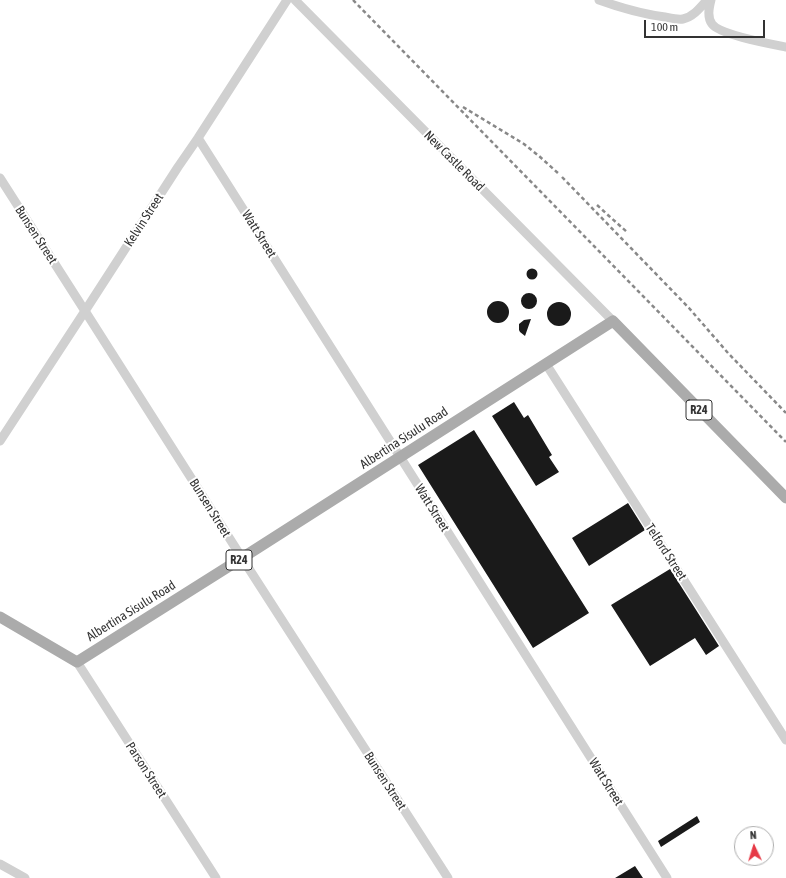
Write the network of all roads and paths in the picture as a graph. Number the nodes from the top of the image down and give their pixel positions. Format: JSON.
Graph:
{"nodes":[{"id":1,"x":287,"y":0,"type":"edge"},
{"id":2,"x":295,"y":0,"type":"edge"},
{"id":3,"x":599,"y":0,"type":"edge"},
{"id":4,"x":707,"y":0,"type":"edge"},
{"id":5,"x":711,"y":0,"type":"edge"},
{"id":6,"x":786,"y":47,"type":"edge"},
{"id":7,"x":198,"y":138,"type":"junction"},
{"id":8,"x":0,"y":178,"type":"edge"},
{"id":9,"x":85,"y":311,"type":"junction"},
{"id":10,"x":612,"y":321,"type":"junction"},
{"id":11,"x":546,"y":364,"type":"junction"},
{"id":12,"x":0,"y":441,"type":"edge"},
{"id":13,"x":400,"y":457,"type":"junction"},
{"id":14,"x":786,"y":498,"type":"edge"},
{"id":15,"x":242,"y":558,"type":"junction"},
{"id":16,"x":0,"y":617,"type":"edge"},
{"id":17,"x":77,"y":662,"type":"junction"},
{"id":18,"x":786,"y":740,"type":"edge"},
{"id":19,"x":0,"y":864,"type":"edge"},
{"id":20,"x":25,"y":878,"type":"edge"},
{"id":21,"x":216,"y":878,"type":"edge"},
{"id":22,"x":448,"y":878,"type":"edge"},
{"id":23,"x":667,"y":878,"type":"edge"}],
"edges":[{"from":1,"to":7,"type":"street","name":"Kelvin Street"},
{"from":2,"to":10,"type":"street","name":"New Castle Road"},
{"from":3,"to":4,"type":"street"},
{"from":5,"to":6,"type":"street"},
{"from":7,"to":9,"type":"street","name":"Kelvin Street"},
{"from":7,"to":13,"type":"street","name":"Watt Street"},
{"from":8,"to":9,"type":"street","name":"Bunsen Street"},
{"from":9,"to":12,"type":"street","name":"Kelvin Street"},
{"from":9,"to":15,"type":"street","name":"Bunsen Street"},
{"from":10,"to":11,"type":"main road","name":"Albertina Sisulu Road","number":"R24"},
{"from":10,"to":14,"type":"main road","number":"R24"},
{"from":11,"to":13,"type":"main road","name":"Albertina Sisulu Road","number":"R24"},
{"from":11,"to":18,"type":"street","name":"Telford Street"},
{"from":13,"to":15,"type":"main road","name":"Albertina Sisulu Road","number":"R24"},
{"from":13,"to":23,"type":"street","name":"Watt Street"},
{"from":15,"to":17,"type":"main road","name":"Albertina Sisulu Road","number":"R24"},
{"from":15,"to":22,"type":"street","name":"Bunsen Street"},
{"from":16,"to":17,"type":"main road"},
{"from":17,"to":21,"type":"street","name":"Parson Street"},
{"from":19,"to":20,"type":"street"}]}
